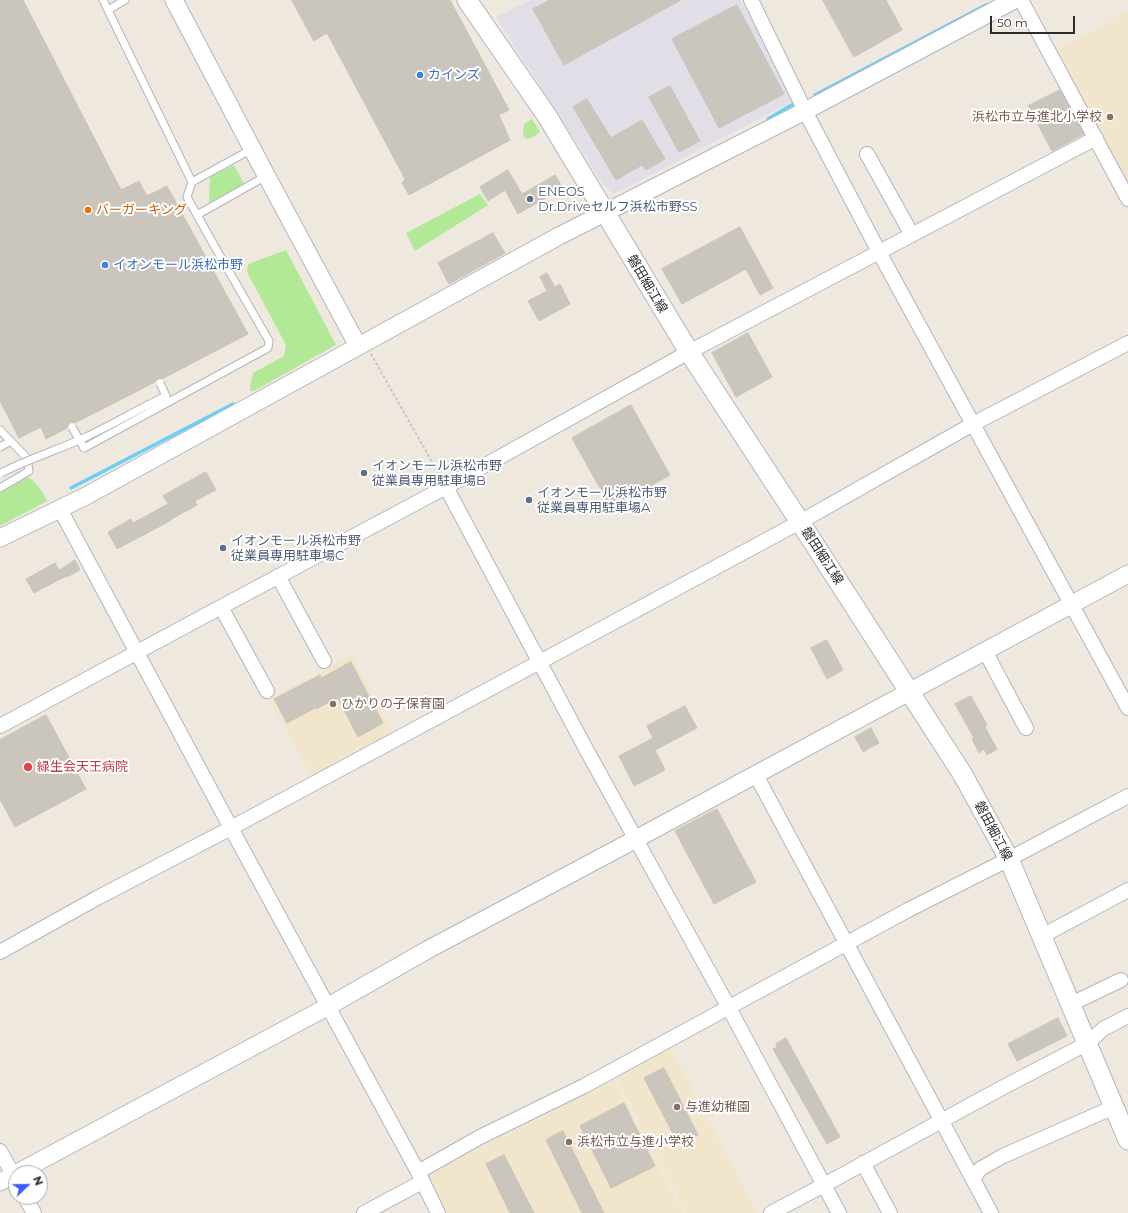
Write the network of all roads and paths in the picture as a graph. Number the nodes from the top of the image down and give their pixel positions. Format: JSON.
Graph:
{"nodes":[{"id":1,"x":103,"y":0,"type":"edge"},
{"id":2,"x":125,"y":0,"type":"edge"},
{"id":3,"x":174,"y":0,"type":"edge"},
{"id":4,"x":467,"y":0,"type":"edge"},
{"id":5,"x":751,"y":0,"type":"edge"},
{"id":6,"x":1014,"y":0,"type":"edge"},
{"id":7,"x":1021,"y":0,"type":"edge"},
{"id":8,"x":108,"y":10,"type":"junction"},
{"id":9,"x":805,"y":111,"type":"junction"},
{"id":10,"x":1096,"y":138,"type":"junction"},
{"id":11,"x":252,"y":149,"type":"junction"},
{"id":12,"x":867,"y":154,"type":"dead end"},
{"id":13,"x":266,"y":176,"type":"junction"},
{"id":14,"x":192,"y":182,"type":"junction"},
{"id":15,"x":1128,"y":199,"type":"edge"},
{"id":16,"x":605,"y":213,"type":"junction"},
{"id":17,"x":197,"y":215,"type":"junction"},
{"id":18,"x":912,"y":235,"type":"junction"},
{"id":19,"x":879,"y":252,"type":"junction"},
{"id":20,"x":1128,"y":343,"type":"edge"},
{"id":21,"x":361,"y":344,"type":"junction"},
{"id":22,"x":689,"y":352,"type":"junction"},
{"id":23,"x":160,"y":383,"type":"dead end"},
{"id":24,"x":973,"y":424,"type":"junction"},
{"id":25,"x":72,"y":427,"type":"dead end"},
{"id":26,"x":0,"y":430,"type":"edge"},
{"id":27,"x":11,"y":441,"type":"junction"},
{"id":28,"x":0,"y":447,"type":"edge"},
{"id":29,"x":0,"y":473,"type":"edge"},
{"id":30,"x":446,"y":487,"type":"junction"},
{"id":31,"x":0,"y":488,"type":"edge"},
{"id":32,"x":60,"y":509,"type":"junction"},
{"id":33,"x":800,"y":522,"type":"junction"},
{"id":34,"x":0,"y":538,"type":"edge"},
{"id":35,"x":1128,"y":574,"type":"edge"},
{"id":36,"x":278,"y":576,"type":"junction"},
{"id":37,"x":1072,"y":604,"type":"junction"},
{"id":38,"x":221,"y":606,"type":"junction"},
{"id":39,"x":985,"y":651,"type":"junction"},
{"id":40,"x":137,"y":653,"type":"junction"},
{"id":41,"x":324,"y":661,"type":"dead end"},
{"id":42,"x":540,"y":661,"type":"junction"},
{"id":43,"x":267,"y":691,"type":"dead end"},
{"id":44,"x":909,"y":692,"type":"junction"},
{"id":45,"x":1128,"y":708,"type":"edge"},
{"id":46,"x":0,"y":726,"type":"edge"},
{"id":47,"x":1026,"y":728,"type":"dead end"},
{"id":48,"x":756,"y":775,"type":"junction"},
{"id":49,"x":1128,"y":796,"type":"edge"},
{"id":50,"x":231,"y":828,"type":"junction"},
{"id":51,"x":636,"y":839,"type":"junction"},
{"id":52,"x":1009,"y":859,"type":"junction"},
{"id":53,"x":1128,"y":890,"type":"edge"},
{"id":54,"x":1042,"y":936,"type":"junction"},
{"id":55,"x":846,"y":944,"type":"junction"},
{"id":56,"x":0,"y":952,"type":"edge"},
{"id":57,"x":1122,"y":980,"type":"dead end"},
{"id":58,"x":1071,"y":1004,"type":"junction"},
{"id":59,"x":327,"y":1007,"type":"junction"},
{"id":60,"x":729,"y":1008,"type":"junction"},
{"id":61,"x":1128,"y":1016,"type":"edge"},
{"id":62,"x":1088,"y":1043,"type":"junction"},
{"id":63,"x":1114,"y":1107,"type":"junction"},
{"id":64,"x":941,"y":1120,"type":"junction"},
{"id":65,"x":1128,"y":1140,"type":"edge"},
{"id":66,"x":0,"y":1151,"type":"edge"},
{"id":67,"x":863,"y":1163,"type":"junction"},
{"id":68,"x":34,"y":1165,"type":"edge"},
{"id":69,"x":8,"y":1168,"type":"edge"},
{"id":70,"x":420,"y":1177,"type":"junction"},
{"id":71,"x":973,"y":1179,"type":"junction"},
{"id":72,"x":824,"y":1185,"type":"junction"},
{"id":73,"x":988,"y":1212,"type":"edge"},
{"id":74,"x":364,"y":1213,"type":"edge"},
{"id":75,"x":438,"y":1213,"type":"edge"},
{"id":76,"x":771,"y":1213,"type":"edge"},
{"id":77,"x":839,"y":1213,"type":"edge"},
{"id":78,"x":890,"y":1213,"type":"edge"}],
"edges":[{"from":1,"to":8,"type":"lane"},
{"from":2,"to":8,"type":"lane"},
{"from":3,"to":11,"type":"street"},
{"from":4,"to":16,"type":"main road","name":"磐田細江線"},
{"from":5,"to":9,"type":"street"},
{"from":6,"to":9,"type":"street"},
{"from":7,"to":10,"type":"street"},
{"from":8,"to":14,"type":"lane"},
{"from":9,"to":16,"type":"street"},
{"from":9,"to":19,"type":"street"},
{"from":10,"to":15,"type":"street"},
{"from":10,"to":18,"type":"street"},
{"from":11,"to":13,"type":"street"},
{"from":11,"to":14,"type":"lane"},
{"from":12,"to":18,"type":"street"},
{"from":13,"to":17,"type":"lane"},
{"from":13,"to":21,"type":"street"},
{"from":14,"to":17,"type":"lane"},
{"from":16,"to":21,"type":"street"},
{"from":16,"to":22,"type":"main road","name":"磐田細江線"},
{"from":17,"to":25,"type":"lane","bridge":true},
{"from":18,"to":19,"type":"street"},
{"from":19,"to":22,"type":"street"},
{"from":19,"to":24,"type":"street"},
{"from":20,"to":24,"type":"street"},
{"from":21,"to":30,"type":"path"},
{"from":21,"to":32,"type":"street"},
{"from":22,"to":30,"type":"street"},
{"from":22,"to":33,"type":"main road","name":"磐田細江線"},
{"from":23,"to":29,"type":"lane","bridge":true},
{"from":24,"to":33,"type":"street"},
{"from":24,"to":37,"type":"street"},
{"from":26,"to":27,"type":"lane"},
{"from":27,"to":28,"type":"lane"},
{"from":27,"to":31,"type":"lane"},
{"from":30,"to":36,"type":"street"},
{"from":30,"to":42,"type":"street"},
{"from":32,"to":34,"type":"street"},
{"from":32,"to":40,"type":"street"},
{"from":33,"to":42,"type":"street"},
{"from":33,"to":44,"type":"main road","name":"磐田細江線"},
{"from":35,"to":37,"type":"street"},
{"from":36,"to":38,"type":"street"},
{"from":36,"to":41,"type":"street"},
{"from":37,"to":39,"type":"street"},
{"from":37,"to":45,"type":"street"},
{"from":38,"to":40,"type":"street"},
{"from":38,"to":43,"type":"street"},
{"from":39,"to":44,"type":"street"},
{"from":39,"to":47,"type":"street"},
{"from":40,"to":46,"type":"street"},
{"from":40,"to":50,"type":"street"},
{"from":42,"to":50,"type":"street"},
{"from":42,"to":51,"type":"street"},
{"from":44,"to":48,"type":"street"},
{"from":44,"to":52,"type":"main road","name":"磐田細江線"},
{"from":48,"to":51,"type":"street"},
{"from":48,"to":55,"type":"street"},
{"from":49,"to":52,"type":"street"},
{"from":50,"to":56,"type":"street"},
{"from":50,"to":59,"type":"street"},
{"from":51,"to":59,"type":"street"},
{"from":51,"to":60,"type":"street"},
{"from":52,"to":54,"type":"main road","name":"磐田細江線"},
{"from":52,"to":55,"type":"street"},
{"from":53,"to":54,"type":"street"},
{"from":54,"to":58,"type":"main road","name":"磐田細江線"},
{"from":55,"to":60,"type":"street"},
{"from":55,"to":64,"type":"street"},
{"from":57,"to":58,"type":"street"},
{"from":58,"to":62,"type":"main road","name":"磐田細江線"},
{"from":59,"to":68,"type":"street"},
{"from":59,"to":70,"type":"street"},
{"from":60,"to":70,"type":"street"},
{"from":60,"to":72,"type":"street"},
{"from":61,"to":62,"type":"street"},
{"from":62,"to":63,"type":"main road","name":"磐田細江線"},
{"from":62,"to":64,"type":"street"},
{"from":63,"to":65,"type":"main road","name":"磐田細江線"},
{"from":63,"to":71,"type":"street"},
{"from":64,"to":67,"type":"street"},
{"from":64,"to":71,"type":"street"},
{"from":66,"to":69,"type":"street"},
{"from":67,"to":72,"type":"street"},
{"from":67,"to":78,"type":"street"},
{"from":70,"to":74,"type":"street"},
{"from":70,"to":75,"type":"street"},
{"from":71,"to":73,"type":"street"},
{"from":72,"to":76,"type":"street"},
{"from":72,"to":77,"type":"street"}]}
